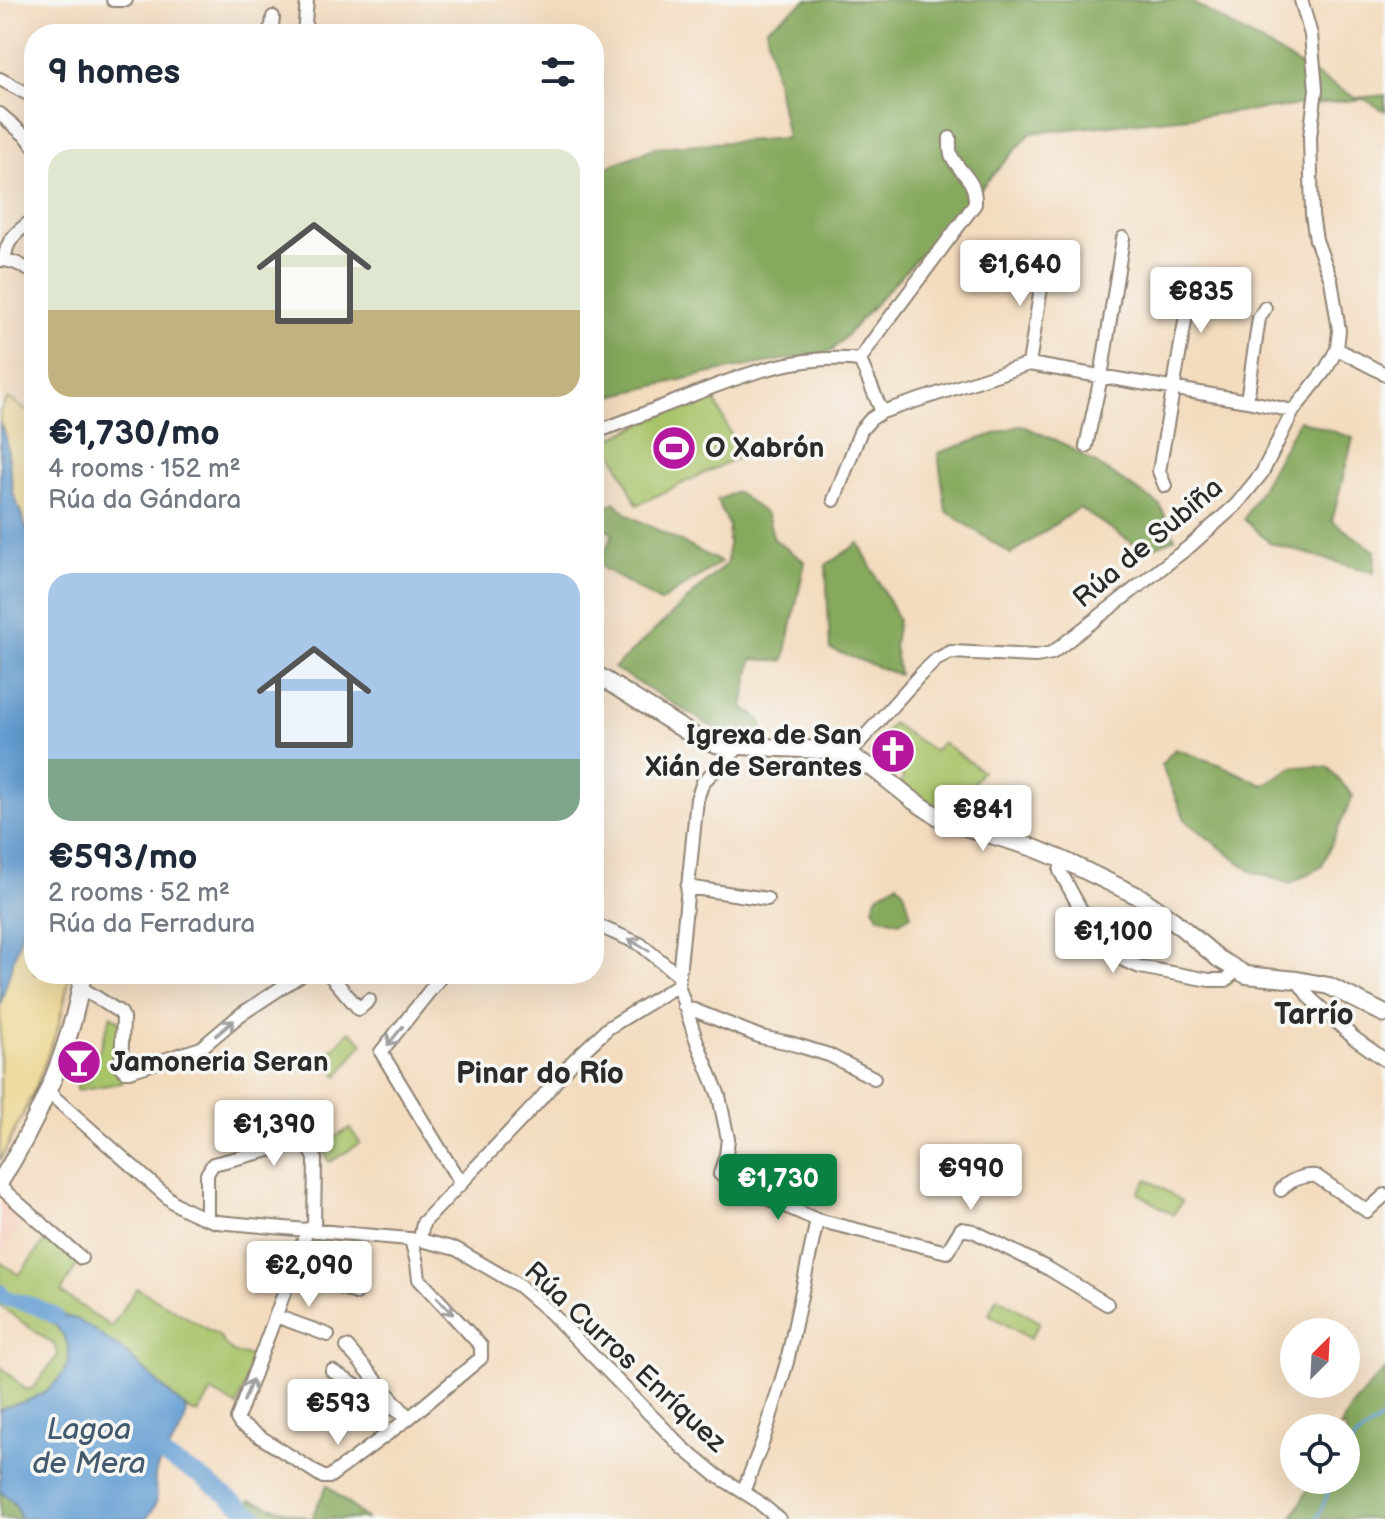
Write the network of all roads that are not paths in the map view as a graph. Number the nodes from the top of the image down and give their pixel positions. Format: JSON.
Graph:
{"nodes":[{"id":1,"x":113,"y":0,"type":"edge"},
{"id":2,"x":126,"y":0,"type":"edge"},
{"id":3,"x":307,"y":0,"type":"edge"},
{"id":4,"x":1301,"y":0,"type":"edge"},
{"id":5,"x":273,"y":17,"type":"dead end"},
{"id":6,"x":272,"y":24,"type":"edge"},
{"id":7,"x":305,"y":24,"type":"edge"},
{"id":8,"x":0,"y":79,"type":"edge"},
{"id":9,"x":24,"y":92,"type":"edge"},
{"id":10,"x":0,"y":114,"type":"edge"},
{"id":11,"x":24,"y":135,"type":"edge"},
{"id":12,"x":950,"y":138,"type":"dead end"},
{"id":13,"x":24,"y":227,"type":"edge"},
{"id":14,"x":1123,"y":238,"type":"dead end"},
{"id":15,"x":3,"y":260,"type":"edge"},
{"id":16,"x":1049,"y":260,"type":"dead end"},
{"id":17,"x":24,"y":267,"type":"edge"},
{"id":18,"x":1193,"y":275,"type":"dead end"},
{"id":19,"x":1265,"y":308,"type":"dead end"},
{"id":20,"x":1337,"y":349,"type":"junction"},
{"id":21,"x":860,"y":360,"type":"junction"},
{"id":22,"x":1029,"y":364,"type":"junction"},
{"id":23,"x":1385,"y":374,"type":"edge"},
{"id":24,"x":1101,"y":377,"type":"junction"},
{"id":25,"x":1174,"y":388,"type":"junction"},
{"id":26,"x":1247,"y":401,"type":"junction"},
{"id":27,"x":1293,"y":411,"type":"junction"},
{"id":28,"x":882,"y":412,"type":"junction"},
{"id":29,"x":604,"y":429,"type":"edge"},
{"id":30,"x":1086,"y":446,"type":"dead end"},
{"id":31,"x":1165,"y":486,"type":"dead end"},
{"id":32,"x":834,"y":500,"type":"dead end"},
{"id":33,"x":604,"y":678,"type":"edge"},
{"id":34,"x":739,"y":747,"type":"junction"},
{"id":35,"x":848,"y":755,"type":"junction"},
{"id":36,"x":1063,"y":860,"type":"junction"},
{"id":37,"x":687,"y":887,"type":"junction"},
{"id":38,"x":767,"y":899,"type":"dead end"},
{"id":39,"x":604,"y":928,"type":"edge"},
{"id":40,"x":1237,"y":970,"type":"junction"},
{"id":41,"x":678,"y":980,"type":"junction"},
{"id":42,"x":1297,"y":980,"type":"junction"},
{"id":43,"x":81,"y":984,"type":"edge"},
{"id":44,"x":83,"y":984,"type":"edge"},
{"id":45,"x":287,"y":984,"type":"edge"},
{"id":46,"x":338,"y":984,"type":"edge"},
{"id":47,"x":435,"y":984,"type":"edge"},
{"id":48,"x":369,"y":1000,"type":"dead end"},
{"id":49,"x":684,"y":1006,"type":"junction"},
{"id":50,"x":1385,"y":1014,"type":"edge"},
{"id":51,"x":1385,"y":1060,"type":"edge"},
{"id":52,"x":874,"y":1078,"type":"dead end"},
{"id":53,"x":48,"y":1092,"type":"junction"},
{"id":54,"x":461,"y":1184,"type":"junction"},
{"id":55,"x":0,"y":1185,"type":"edge"},
{"id":56,"x":1281,"y":1190,"type":"dead end"},
{"id":57,"x":1385,"y":1195,"type":"edge"},
{"id":58,"x":207,"y":1219,"type":"junction"},
{"id":59,"x":817,"y":1220,"type":"junction"},
{"id":60,"x":311,"y":1229,"type":"junction"},
{"id":61,"x":420,"y":1240,"type":"junction"},
{"id":62,"x":81,"y":1258,"type":"dead end"},
{"id":63,"x":295,"y":1269,"type":"junction"},
{"id":64,"x":356,"y":1293,"type":"dead end"},
{"id":65,"x":1107,"y":1304,"type":"dead end"},
{"id":66,"x":276,"y":1316,"type":"junction"},
{"id":67,"x":328,"y":1335,"type":"dead end"},
{"id":68,"x":347,"y":1347,"type":"dead end"},
{"id":69,"x":332,"y":1371,"type":"dead end"},
{"id":70,"x":409,"y":1418,"type":"junction"},
{"id":71,"x":743,"y":1492,"type":"junction"},
{"id":72,"x":779,"y":1519,"type":"edge"}],
"edges":[{"from":1,"to":2,"type":"street"},
{"from":3,"to":7,"type":"street"},
{"from":4,"to":20,"type":"street"},
{"from":5,"to":6,"type":"street"},
{"from":8,"to":9,"type":"street"},
{"from":10,"to":11,"type":"street"},
{"from":12,"to":21,"type":"street"},
{"from":13,"to":15,"type":"street"},
{"from":14,"to":24,"type":"street"},
{"from":15,"to":17,"type":"street"},
{"from":16,"to":22,"type":"street"},
{"from":18,"to":25,"type":"street"},
{"from":19,"to":26,"type":"street"},
{"from":20,"to":23,"type":"street"},
{"from":20,"to":27,"type":"street","name":"Rúa de Subiña"},
{"from":21,"to":28,"type":"street"},
{"from":21,"to":29,"type":"street"},
{"from":22,"to":24,"type":"street"},
{"from":22,"to":28,"type":"street"},
{"from":24,"to":25,"type":"street"},
{"from":24,"to":30,"type":"street"},
{"from":25,"to":26,"type":"street"},
{"from":25,"to":31,"type":"street"},
{"from":26,"to":27,"type":"street"},
{"from":27,"to":35,"type":"street","name":"Rúa de Subiña"},
{"from":28,"to":32,"type":"street"},
{"from":33,"to":34,"type":"main road"},
{"from":34,"to":35,"type":"main road"},
{"from":34,"to":37,"type":"street"},
{"from":35,"to":36,"type":"main road"},
{"from":36,"to":40,"type":"main road"},
{"from":36,"to":40,"type":"street"},
{"from":37,"to":38,"type":"street"},
{"from":37,"to":41,"type":"street"},
{"from":41,"to":39,"type":"street","one_way":true},
{"from":40,"to":42,"type":"main road"},
{"from":41,"to":49,"type":"street"},
{"from":41,"to":54,"type":"street"},
{"from":42,"to":50,"type":"main road"},
{"from":42,"to":51,"type":"street"},
{"from":43,"to":53,"type":"main road"},
{"from":44,"to":45,"type":"street","one_way":true},
{"from":46,"to":48,"type":"street"},
{"from":47,"to":54,"type":"street","one_way":true},
{"from":49,"to":52,"type":"street"},
{"from":49,"to":59,"type":"street"},
{"from":53,"to":55,"type":"main road"},
{"from":53,"to":58,"type":"street","name":"Rúa Curros Enríquez"},
{"from":54,"to":61,"type":"street"},
{"from":55,"to":62,"type":"street"},
{"from":56,"to":57,"type":"street"},
{"from":58,"to":60,"type":"street","name":"Rúa Curros Enríquez"},
{"from":58,"to":60,"type":"street"},
{"from":59,"to":65,"type":"street"},
{"from":59,"to":71,"type":"street"},
{"from":60,"to":61,"type":"street","name":"Rúa Curros Enríquez"},
{"from":60,"to":63,"type":"street"},
{"from":61,"to":70,"type":"street","one_way":true},
{"from":61,"to":71,"type":"street","name":"Rúa Curros Enríquez"},
{"from":63,"to":64,"type":"street"},
{"from":63,"to":66,"type":"street"},
{"from":66,"to":67,"type":"street"},
{"from":70,"to":66,"type":"street","one_way":true},
{"from":68,"to":70,"type":"street"},
{"from":69,"to":70,"type":"street"},
{"from":71,"to":72,"type":"street","name":"Rúa Curros Enríquez"}]}
